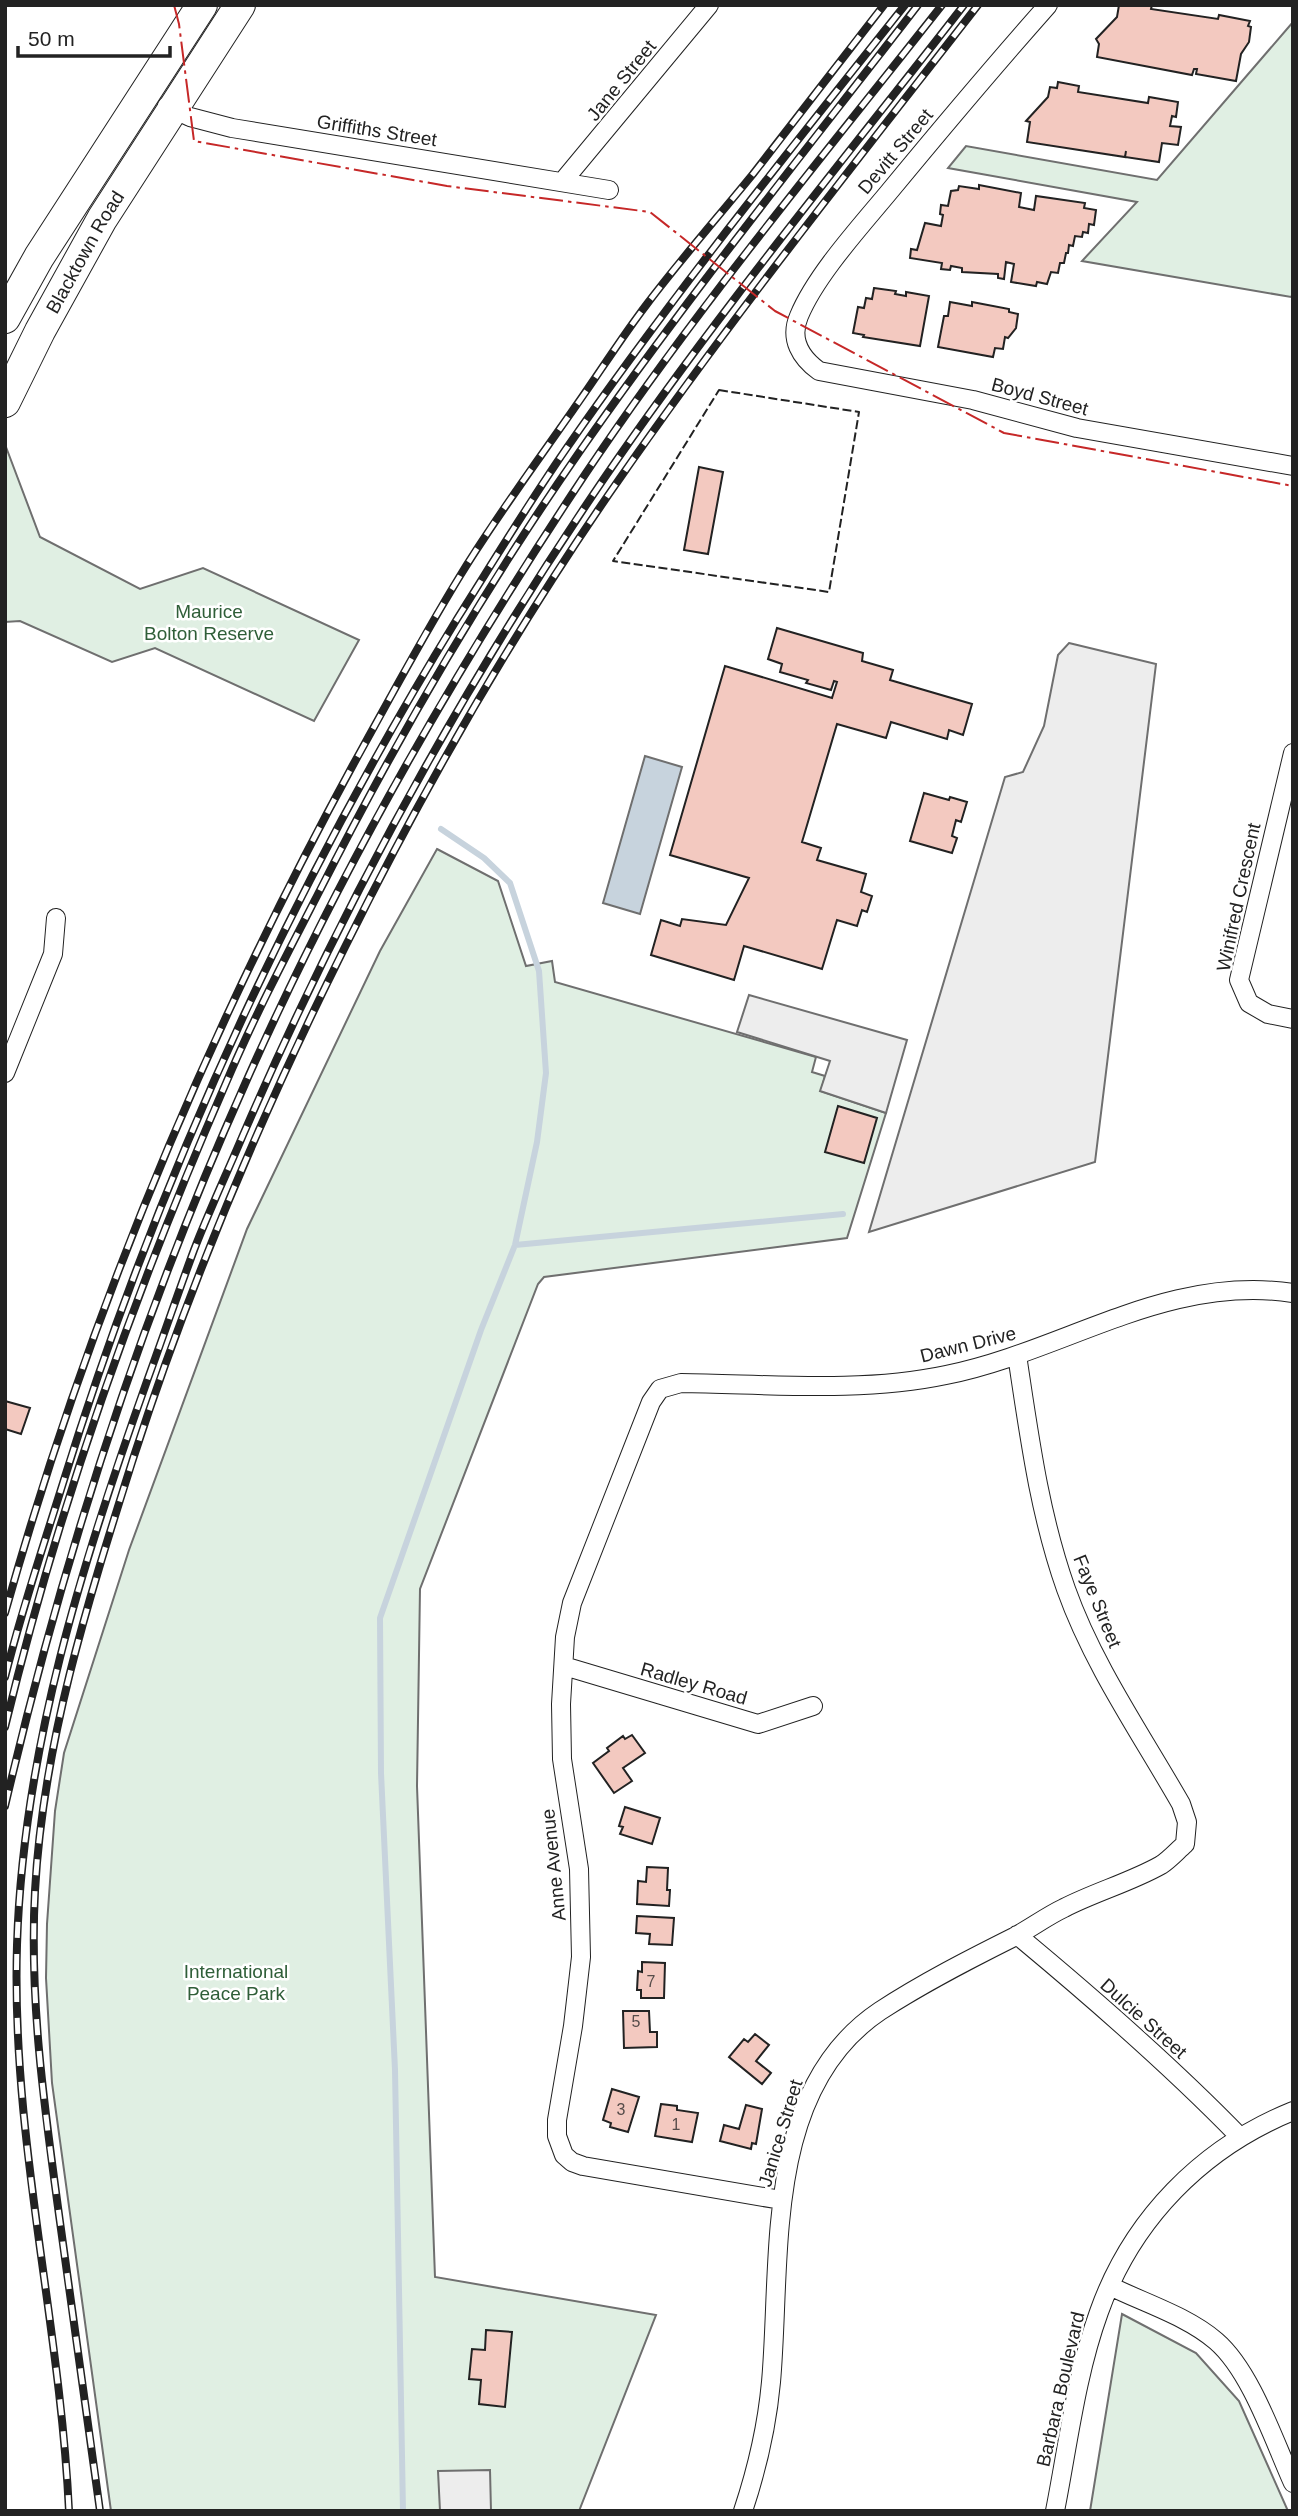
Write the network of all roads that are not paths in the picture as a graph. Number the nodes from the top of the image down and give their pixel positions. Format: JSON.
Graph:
{"nodes":[{"id":1,"x":202,"y":5,"type":"edge"},
{"id":2,"x":240,"y":5,"type":"edge"},
{"id":3,"x":709,"y":5,"type":"edge"},
{"id":4,"x":1048,"y":5,"type":"edge"},
{"id":5,"x":145,"y":94,"type":"junction"},
{"id":6,"x":173,"y":109,"type":"junction"},
{"id":7,"x":563,"y":181,"type":"junction"},
{"id":8,"x":609,"y":190,"type":"dead end"},
{"id":9,"x":5,"y":318,"type":"edge"},
{"id":10,"x":796,"y":337,"type":"joint"},
{"id":11,"x":5,"y":402,"type":"edge"},
{"id":12,"x":1293,"y":466,"type":"edge"},
{"id":13,"x":1293,"y":753,"type":"edge"},
{"id":14,"x":56,"y":918,"type":"dead end"},
{"id":15,"x":1293,"y":1019,"type":"edge"},
{"id":16,"x":5,"y":1073,"type":"edge"},
{"id":17,"x":1293,"y":1293,"type":"edge"},
{"id":18,"x":1017,"y":1355,"type":"junction"},
{"id":19,"x":651,"y":1402,"type":"joint"},
{"id":20,"x":564,"y":1666,"type":"junction"},
{"id":21,"x":813,"y":1706,"type":"dead end"},
{"id":22,"x":1185,"y":1844,"type":"joint"},
{"id":23,"x":1017,"y":1935,"type":"junction"},
{"id":24,"x":1293,"y":2110,"type":"edge"},
{"id":25,"x":1239,"y":2136,"type":"junction"},
{"id":26,"x":781,"y":2200,"type":"junction"},
{"id":27,"x":1110,"y":2287,"type":"junction"},
{"id":28,"x":1292,"y":2481,"type":"edge"},
{"id":29,"x":743,"y":2511,"type":"edge"},
{"id":30,"x":1055,"y":2511,"type":"edge"}],
"edges":[{"from":1,"to":5,"type":"main road","name":"Blacktown Road"},
{"from":2,"to":6,"type":"main road","name":"Blacktown Road"},
{"from":3,"to":7,"type":"street","name":"Jane Street"},
{"from":4,"to":10,"type":"street","name":"Devitt Street"},
{"from":5,"to":6,"type":"street","name":"Griffiths Street"},
{"from":5,"to":9,"type":"main road","name":"Blacktown Road"},
{"from":6,"to":7,"type":"street","name":"Griffiths Street"},
{"from":6,"to":11,"type":"main road","name":"Blacktown Road"},
{"from":7,"to":8,"type":"street","name":"Griffiths Street"},
{"from":10,"to":12,"type":"street","name":"Boyd Street"},
{"from":13,"to":15,"type":"street","name":"Winifred Crescent"},
{"from":14,"to":16,"type":"street"},
{"from":17,"to":18,"type":"street","name":"Dawn Drive"},
{"from":18,"to":19,"type":"street","name":"Dawn Drive"},
{"from":18,"to":22,"type":"street","name":"Faye Street"},
{"from":19,"to":20,"type":"street","name":"Anne Avenue"},
{"from":20,"to":21,"type":"street","name":"Radley Road"},
{"from":20,"to":26,"type":"street","name":"Anne Avenue"},
{"from":22,"to":23,"type":"street","name":"Janice Street"},
{"from":23,"to":25,"type":"street","name":"Dulcie Street"},
{"from":23,"to":26,"type":"street","name":"Janice Street"},
{"from":24,"to":25,"type":"street","name":"Barbara Boulevard"},
{"from":25,"to":27,"type":"street","name":"Barbara Boulevard"},
{"from":26,"to":29,"type":"street","name":"Janice Street"},
{"from":27,"to":28,"type":"street"},
{"from":27,"to":30,"type":"street","name":"Barbara Boulevard"}]}
